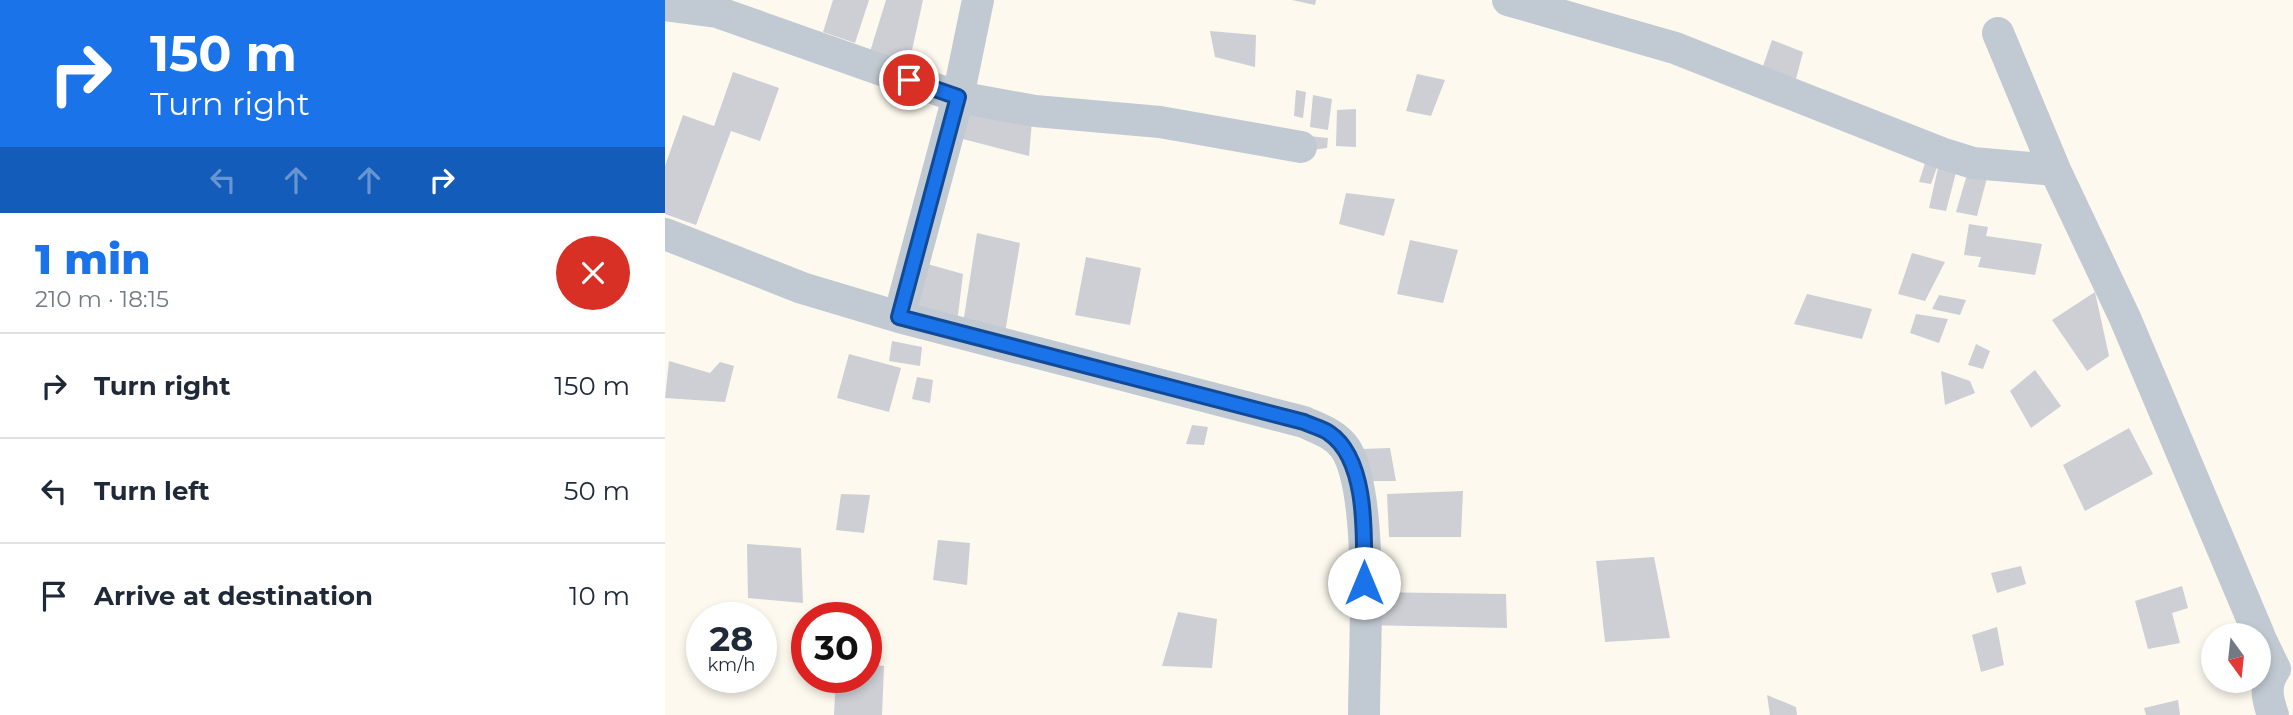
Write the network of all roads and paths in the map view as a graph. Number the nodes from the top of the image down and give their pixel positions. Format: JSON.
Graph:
{"nodes":[{"id":1,"x":978,"y":0,"type":"edge"},
{"id":2,"x":1508,"y":0,"type":"edge"},
{"id":3,"x":665,"y":5,"type":"edge"},
{"id":4,"x":1999,"y":33,"type":"dead end"},
{"id":5,"x":958,"y":97,"type":"junction"},
{"id":6,"x":1301,"y":147,"type":"dead end"},
{"id":7,"x":2055,"y":170,"type":"junction"},
{"id":8,"x":665,"y":234,"type":"edge"},
{"id":9,"x":899,"y":317,"type":"junction"},
{"id":10,"x":2254,"y":623,"type":"edge"},
{"id":11,"x":2267,"y":693,"type":"edge"},
{"id":12,"x":1364,"y":715,"type":"edge"},
{"id":13,"x":2273,"y":715,"type":"edge"}],
"edges":[{"from":1,"to":5,"type":"street"},
{"from":2,"to":7,"type":"street"},
{"from":3,"to":5,"type":"street"},
{"from":4,"to":7,"type":"street"},
{"from":5,"to":6,"type":"street"},
{"from":5,"to":9,"type":"street"},
{"from":7,"to":10,"type":"street"},
{"from":8,"to":9,"type":"street"},
{"from":9,"to":12,"type":"street"},
{"from":11,"to":13,"type":"street"}]}
